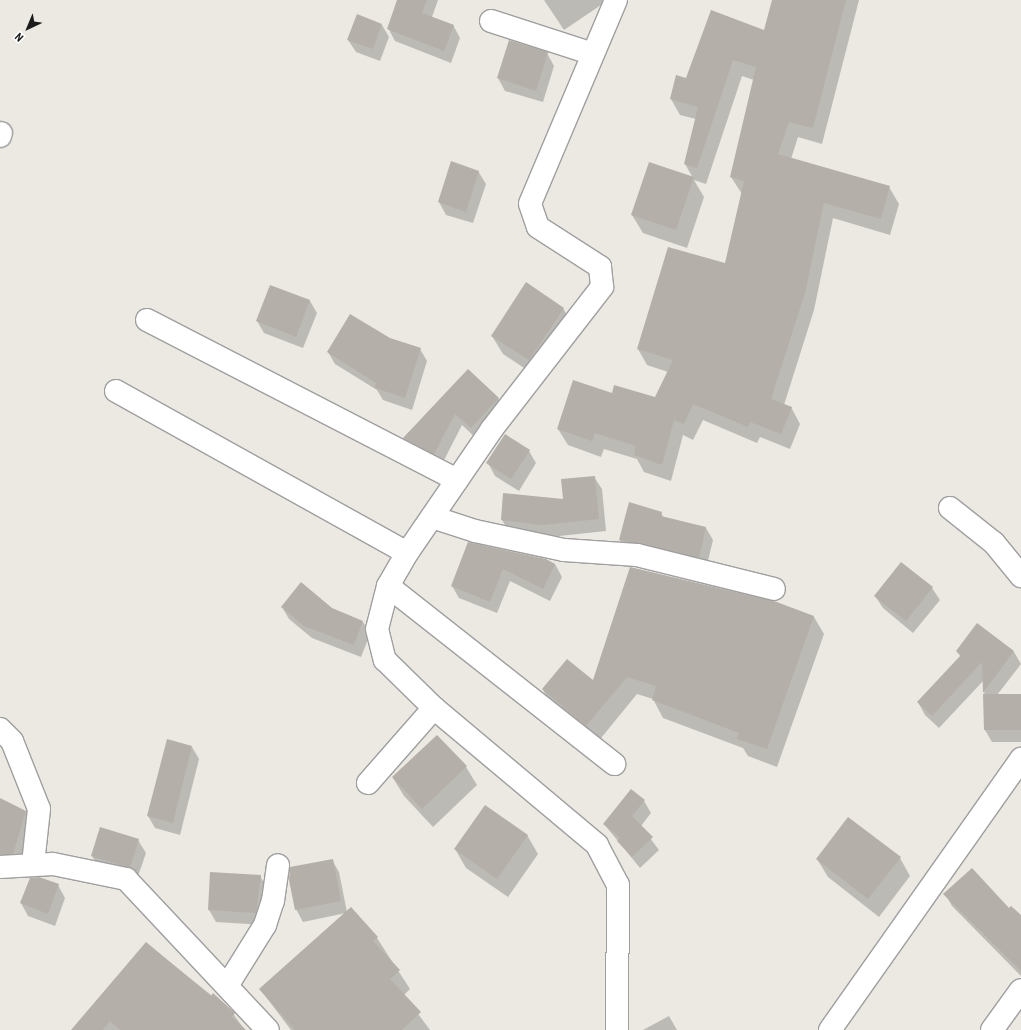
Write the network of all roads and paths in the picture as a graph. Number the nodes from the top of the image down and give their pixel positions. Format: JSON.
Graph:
{"nodes":[{"id":1,"x":616,"y":0,"type":"edge"},
{"id":2,"x":491,"y":21,"type":"dead end"},
{"id":3,"x":593,"y":54,"type":"junction"},
{"id":4,"x":147,"y":320,"type":"dead end"},
{"id":5,"x":116,"y":391,"type":"dead end"},
{"id":6,"x":457,"y":480,"type":"junction"},
{"id":7,"x":950,"y":508,"type":"dead end"},
{"id":8,"x":432,"y":517,"type":"junction"},
{"id":9,"x":407,"y":553,"type":"junction"},
{"id":10,"x":1021,"y":576,"type":"edge"},
{"id":11,"x":388,"y":586,"type":"junction"},
{"id":12,"x":774,"y":589,"type":"dead end"},
{"id":13,"x":434,"y":708,"type":"junction"},
{"id":14,"x":0,"y":729,"type":"edge"},
{"id":15,"x":1021,"y":759,"type":"edge"},
{"id":16,"x":614,"y":764,"type":"dead end"},
{"id":17,"x":368,"y":783,"type":"dead end"},
{"id":18,"x":33,"y":864,"type":"junction"},
{"id":19,"x":278,"y":865,"type":"dead end"},
{"id":20,"x":0,"y":867,"type":"edge"},
{"id":21,"x":227,"y":986,"type":"junction"},
{"id":22,"x":1021,"y":990,"type":"edge"},
{"id":23,"x":268,"y":1030,"type":"edge"},
{"id":24,"x":617,"y":1030,"type":"edge"},
{"id":25,"x":830,"y":1030,"type":"edge"},
{"id":26,"x":992,"y":1030,"type":"edge"}],
"edges":[{"from":1,"to":3,"type":"street"},
{"from":2,"to":3,"type":"street"},
{"from":3,"to":6,"type":"street"},
{"from":4,"to":6,"type":"street"},
{"from":5,"to":9,"type":"street"},
{"from":6,"to":8,"type":"street"},
{"from":7,"to":10,"type":"street"},
{"from":8,"to":9,"type":"street"},
{"from":8,"to":12,"type":"street"},
{"from":9,"to":11,"type":"street"},
{"from":11,"to":13,"type":"street"},
{"from":11,"to":16,"type":"street"},
{"from":13,"to":17,"type":"street"},
{"from":13,"to":24,"type":"street"},
{"from":14,"to":18,"type":"street"},
{"from":15,"to":25,"type":"street"},
{"from":18,"to":20,"type":"street"},
{"from":18,"to":21,"type":"street"},
{"from":19,"to":21,"type":"street"},
{"from":21,"to":23,"type":"street"},
{"from":22,"to":26,"type":"street"}]}
